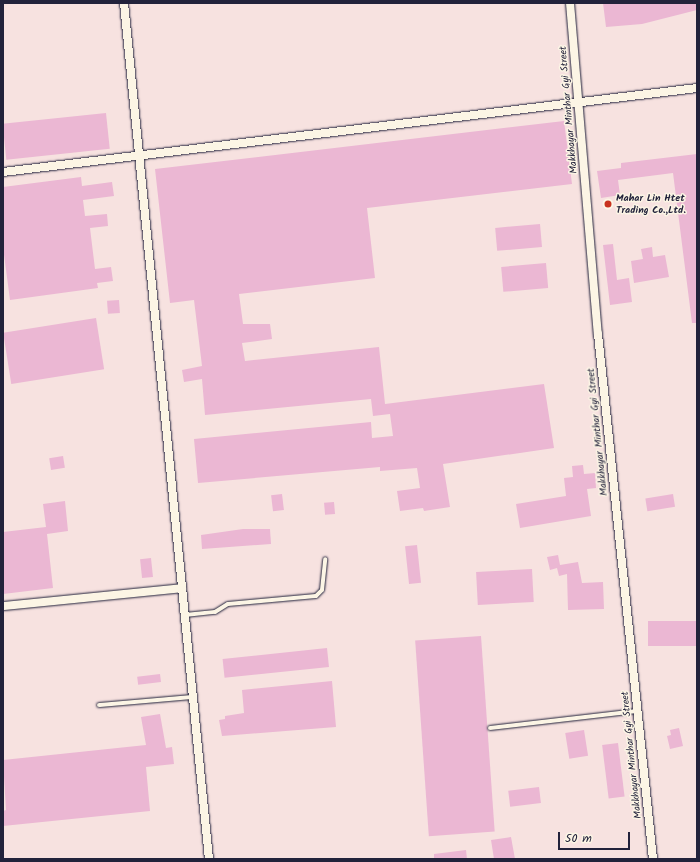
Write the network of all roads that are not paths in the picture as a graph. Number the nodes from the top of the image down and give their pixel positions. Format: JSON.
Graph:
{"nodes":[{"id":1,"x":124,"y":3,"type":"edge"},
{"id":2,"x":570,"y":3,"type":"edge"},
{"id":3,"x":697,"y":88,"type":"edge"},
{"id":4,"x":578,"y":103,"type":"junction"},
{"id":5,"x":137,"y":156,"type":"junction"},
{"id":6,"x":3,"y":172,"type":"edge"},
{"id":7,"x":325,"y":559,"type":"dead end"},
{"id":8,"x":182,"y":588,"type":"junction"},
{"id":9,"x":3,"y":606,"type":"edge"},
{"id":10,"x":185,"y":615,"type":"junction"},
{"id":11,"x":193,"y":697,"type":"junction"},
{"id":12,"x":99,"y":705,"type":"dead end"},
{"id":13,"x":638,"y":711,"type":"junction"},
{"id":14,"x":490,"y":728,"type":"dead end"},
{"id":15,"x":209,"y":859,"type":"edge"},
{"id":16,"x":653,"y":859,"type":"edge"}],
"edges":[{"from":1,"to":5,"type":"street"},
{"from":2,"to":4,"type":"street","name":"Makkhayar Minthar Gyi Street"},
{"from":3,"to":4,"type":"street"},
{"from":4,"to":5,"type":"street"},
{"from":4,"to":13,"type":"street","name":"Makkhayar Minthar Gyi Street"},
{"from":5,"to":6,"type":"street"},
{"from":5,"to":8,"type":"street"},
{"from":7,"to":10,"type":"lane"},
{"from":8,"to":9,"type":"street"},
{"from":8,"to":10,"type":"street"},
{"from":10,"to":11,"type":"street"},
{"from":11,"to":12,"type":"lane"},
{"from":11,"to":15,"type":"street"},
{"from":13,"to":14,"type":"lane"},
{"from":13,"to":16,"type":"street","name":"Makkhayar Minthar Gyi Street"}]}
